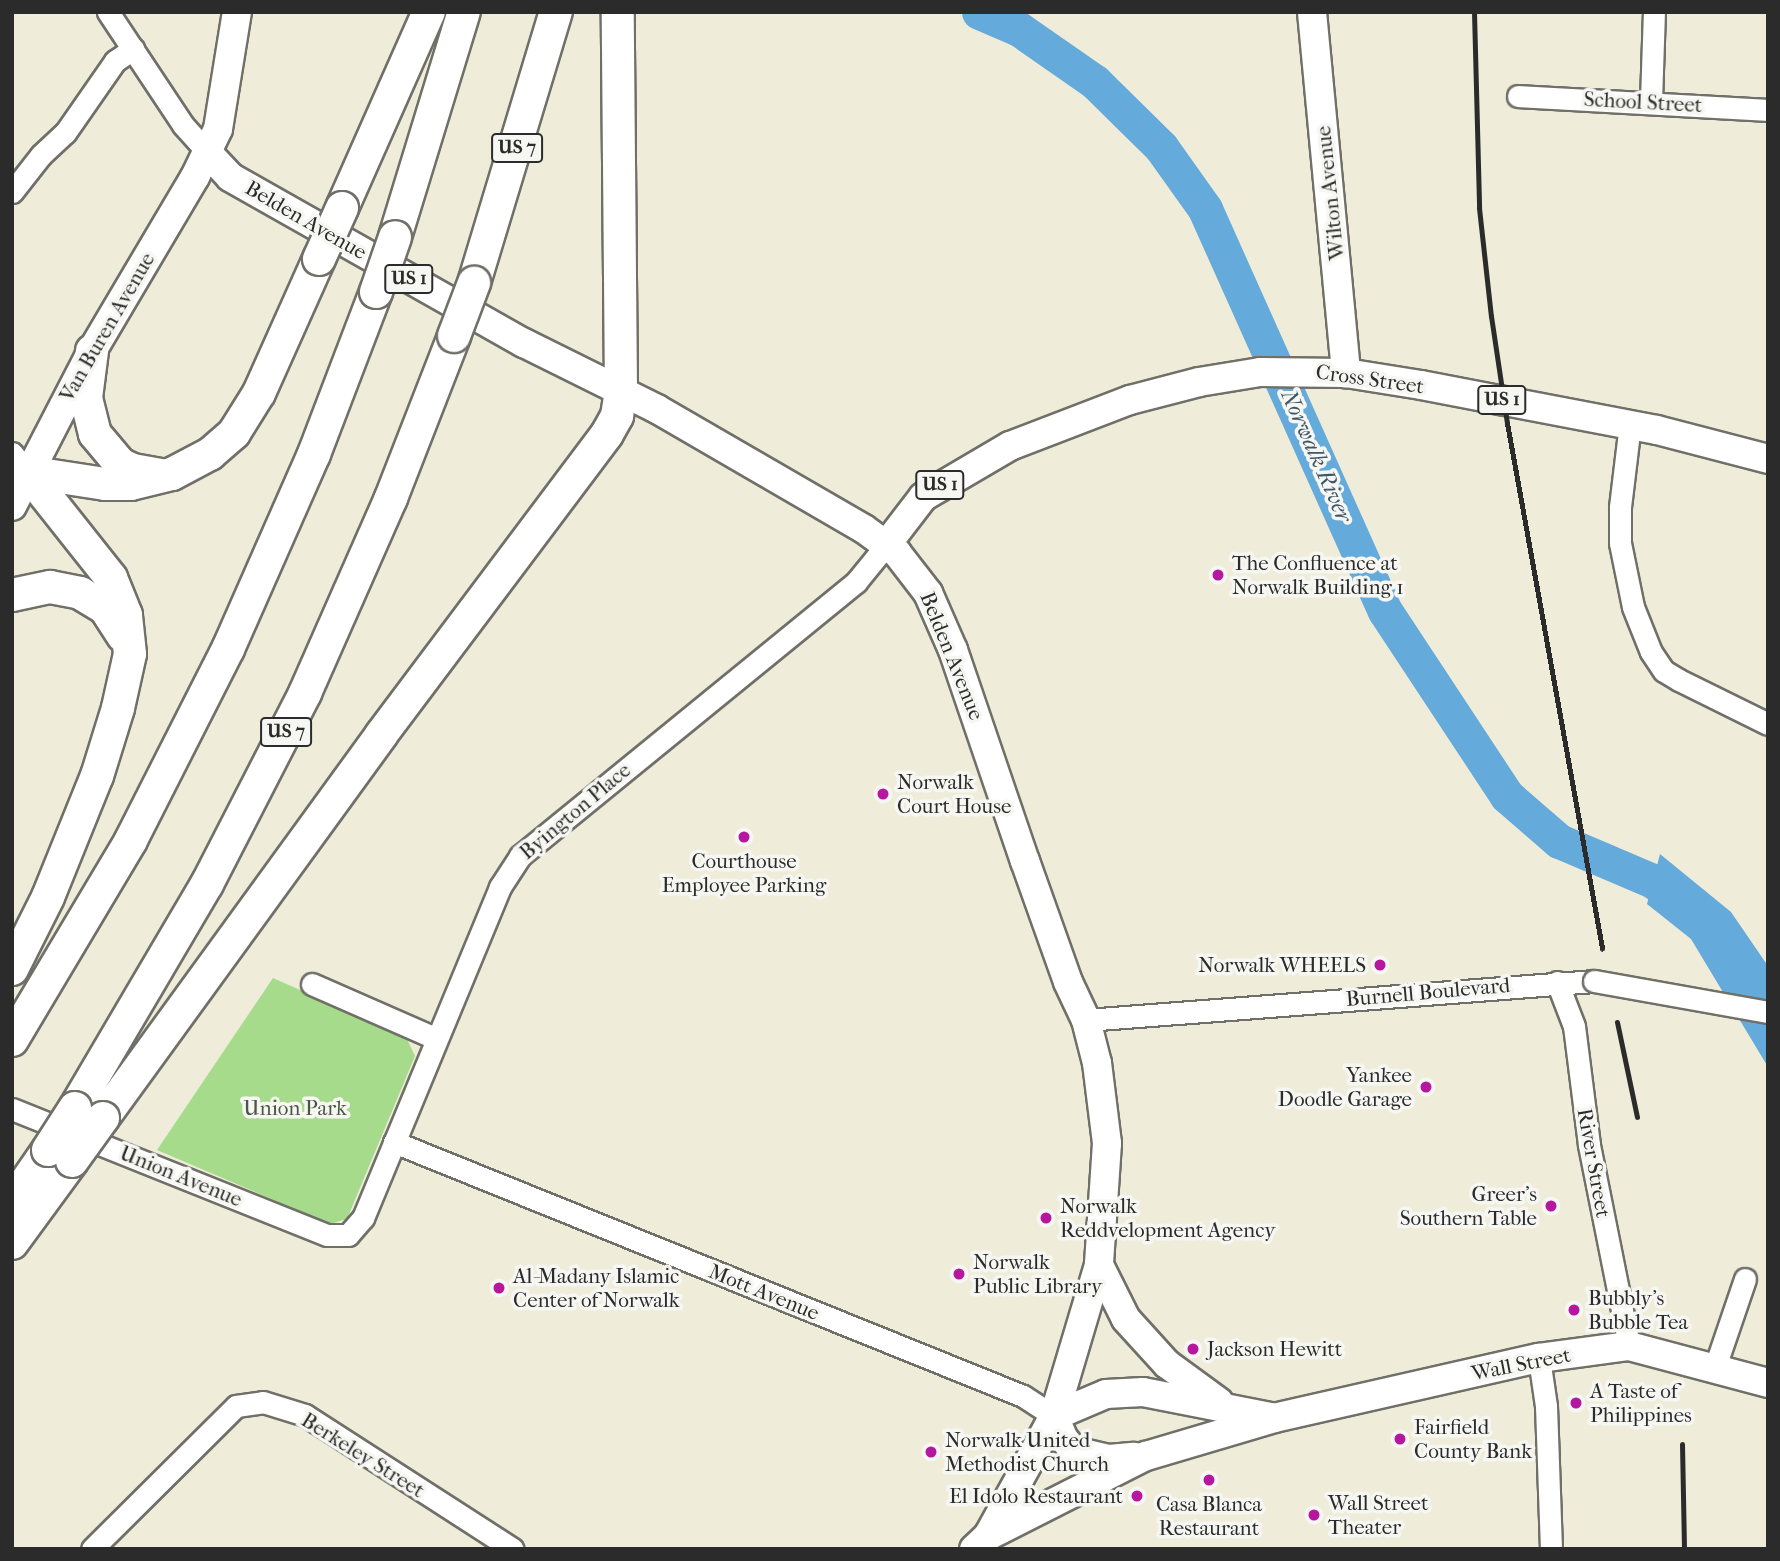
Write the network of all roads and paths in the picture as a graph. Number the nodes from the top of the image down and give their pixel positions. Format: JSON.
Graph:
{"nodes":[{"id":1,"x":108,"y":12,"type":"edge"},
{"id":2,"x":237,"y":12,"type":"edge"},
{"id":3,"x":429,"y":12,"type":"edge"},
{"id":4,"x":464,"y":12,"type":"edge"},
{"id":5,"x":556,"y":12,"type":"edge"},
{"id":6,"x":618,"y":12,"type":"edge"},
{"id":7,"x":1312,"y":12,"type":"edge"},
{"id":8,"x":1654,"y":12,"type":"edge"},
{"id":9,"x":132,"y":49,"type":"junction"},
{"id":10,"x":1518,"y":96,"type":"dead end"},
{"id":11,"x":1651,"y":101,"type":"junction"},
{"id":12,"x":1768,"y":110,"type":"edge"},
{"id":13,"x":207,"y":152,"type":"junction"},
{"id":14,"x":12,"y":192,"type":"edge"},
{"id":15,"x":92,"y":351,"type":"junction"},
{"id":16,"x":1346,"y":373,"type":"junction"},
{"id":17,"x":621,"y":391,"type":"junction"},
{"id":18,"x":1630,"y":424,"type":"junction"},
{"id":19,"x":1768,"y":459,"type":"edge"},
{"id":20,"x":20,"y":463,"type":"edge"},
{"id":21,"x":172,"y":474,"type":"junction"},
{"id":22,"x":12,"y":506,"type":"edge"},
{"id":23,"x":887,"y":544,"type":"junction"},
{"id":24,"x":12,"y":595,"type":"edge"},
{"id":25,"x":130,"y":653,"type":"junction"},
{"id":26,"x":1768,"y":724,"type":"edge"},
{"id":27,"x":12,"y":969,"type":"edge"},
{"id":28,"x":1557,"y":982,"type":"junction"},
{"id":29,"x":313,"y":984,"type":"dead end"},
{"id":30,"x":1768,"y":1012,"type":"edge"},
{"id":31,"x":1086,"y":1020,"type":"junction"},
{"id":32,"x":435,"y":1038,"type":"junction"},
{"id":33,"x":12,"y":1040,"type":"edge"},
{"id":34,"x":16,"y":1111,"type":"edge"},
{"id":35,"x":89,"y":1113,"type":"junction"},
{"id":36,"x":394,"y":1142,"type":"junction"},
{"id":37,"x":60,"y":1156,"type":"junction"},
{"id":38,"x":12,"y":1202,"type":"edge"},
{"id":39,"x":342,"y":1237,"type":"joint"},
{"id":40,"x":12,"y":1243,"type":"edge"},
{"id":41,"x":1099,"y":1265,"type":"junction"},
{"id":42,"x":1745,"y":1279,"type":"dead end"},
{"id":43,"x":1629,"y":1346,"type":"junction"},
{"id":44,"x":1539,"y":1357,"type":"junction"},
{"id":45,"x":1715,"y":1367,"type":"junction"},
{"id":46,"x":1768,"y":1383,"type":"edge"},
{"id":47,"x":1224,"y":1406,"type":"junction"},
{"id":48,"x":1054,"y":1416,"type":"junction"},
{"id":49,"x":1274,"y":1418,"type":"junction"},
{"id":50,"x":1146,"y":1456,"type":"junction"},
{"id":51,"x":981,"y":1543,"type":"edge"},
{"id":52,"x":92,"y":1549,"type":"edge"},
{"id":53,"x":513,"y":1549,"type":"edge"},
{"id":54,"x":1551,"y":1549,"type":"edge"}],
"edges":[{"from":1,"to":9,"type":"street"},
{"from":2,"to":13,"type":"main road","name":"Van Buren Avenue"},
{"from":3,"to":21,"type":"highway","bridge":true},
{"from":4,"to":33,"type":"highway","bridge":true},
{"from":5,"to":35,"type":"highway","number":"US 7","bridge":true},
{"from":6,"to":17,"type":"highway"},
{"from":7,"to":16,"type":"main road","name":"Wilton Avenue"},
{"from":8,"to":11,"type":"street"},
{"from":9,"to":13,"type":"street"},
{"from":9,"to":14,"type":"street"},
{"from":10,"to":11,"type":"street","name":"School Street"},
{"from":11,"to":12,"type":"street","name":"School Street"},
{"from":13,"to":15,"type":"main road","name":"Van Buren Avenue"},
{"from":13,"to":17,"type":"main road","name":"Belden Avenue","number":"US 1"},
{"from":15,"to":20,"type":"main road","name":"Van Buren Avenue"},
{"from":15,"to":21,"type":"highway"},
{"from":16,"to":18,"type":"main road","name":"Cross Street","number":"US 1"},
{"from":16,"to":23,"type":"main road","name":"Cross Street","number":"US 1"},
{"from":17,"to":23,"type":"main road","name":"Belden Avenue","number":"US 1"},
{"from":17,"to":35,"type":"highway"},
{"from":18,"to":19,"type":"main road","name":"Cross Street","number":"US 1"},
{"from":18,"to":26,"type":"street"},
{"from":20,"to":21,"type":"highway"},
{"from":20,"to":22,"type":"main road","name":"Van Buren Avenue"},
{"from":20,"to":25,"type":"highway"},
{"from":23,"to":31,"type":"main road","name":"Belden Avenue"},
{"from":23,"to":32,"type":"street","name":"Byington Place"},
{"from":24,"to":25,"type":"highway"},
{"from":25,"to":27,"type":"highway"},
{"from":28,"to":30,"type":"street","name":"Burnell Boulevard","bridge":true},
{"from":28,"to":31,"type":"street","name":"Burnell Boulevard"},
{"from":28,"to":43,"type":"street","name":"River Street"},
{"from":29,"to":32,"type":"street"},
{"from":31,"to":41,"type":"main road","name":"Belden Avenue"},
{"from":32,"to":36,"type":"street","name":"Byington Place"},
{"from":34,"to":39,"type":"street","name":"Union Avenue"},
{"from":35,"to":37,"type":"highway","number":"US 7","bridge":true},
{"from":36,"to":39,"type":"street","name":"Byington Place"},
{"from":36,"to":48,"type":"street","name":"Mott Avenue"},
{"from":37,"to":38,"type":"highway","number":"US 7"},
{"from":37,"to":40,"type":"highway"},
{"from":41,"to":47,"type":"main road","name":"Wall Street"},
{"from":41,"to":48,"type":"main road","name":"Belden Avenue"},
{"from":42,"to":45,"type":"street"},
{"from":43,"to":44,"type":"main road","name":"Wall Street"},
{"from":43,"to":45,"type":"main road","name":"Wall Street"},
{"from":44,"to":49,"type":"main road","name":"Wall Street"},
{"from":44,"to":54,"type":"street"},
{"from":45,"to":46,"type":"main road","name":"Wall Street"},
{"from":47,"to":48,"type":"main road","name":"Wall Street"},
{"from":47,"to":49,"type":"main road","name":"Wall Street"},
{"from":48,"to":50,"type":"main road","name":"Wall Street"},
{"from":48,"to":51,"type":"main road","name":"Belden Avenue"},
{"from":49,"to":50,"type":"main road","name":"Wall Street"},
{"from":50,"to":51,"type":"main road","name":"Wall Street"},
{"from":52,"to":53,"type":"street","name":"Berkeley Street"}]}
